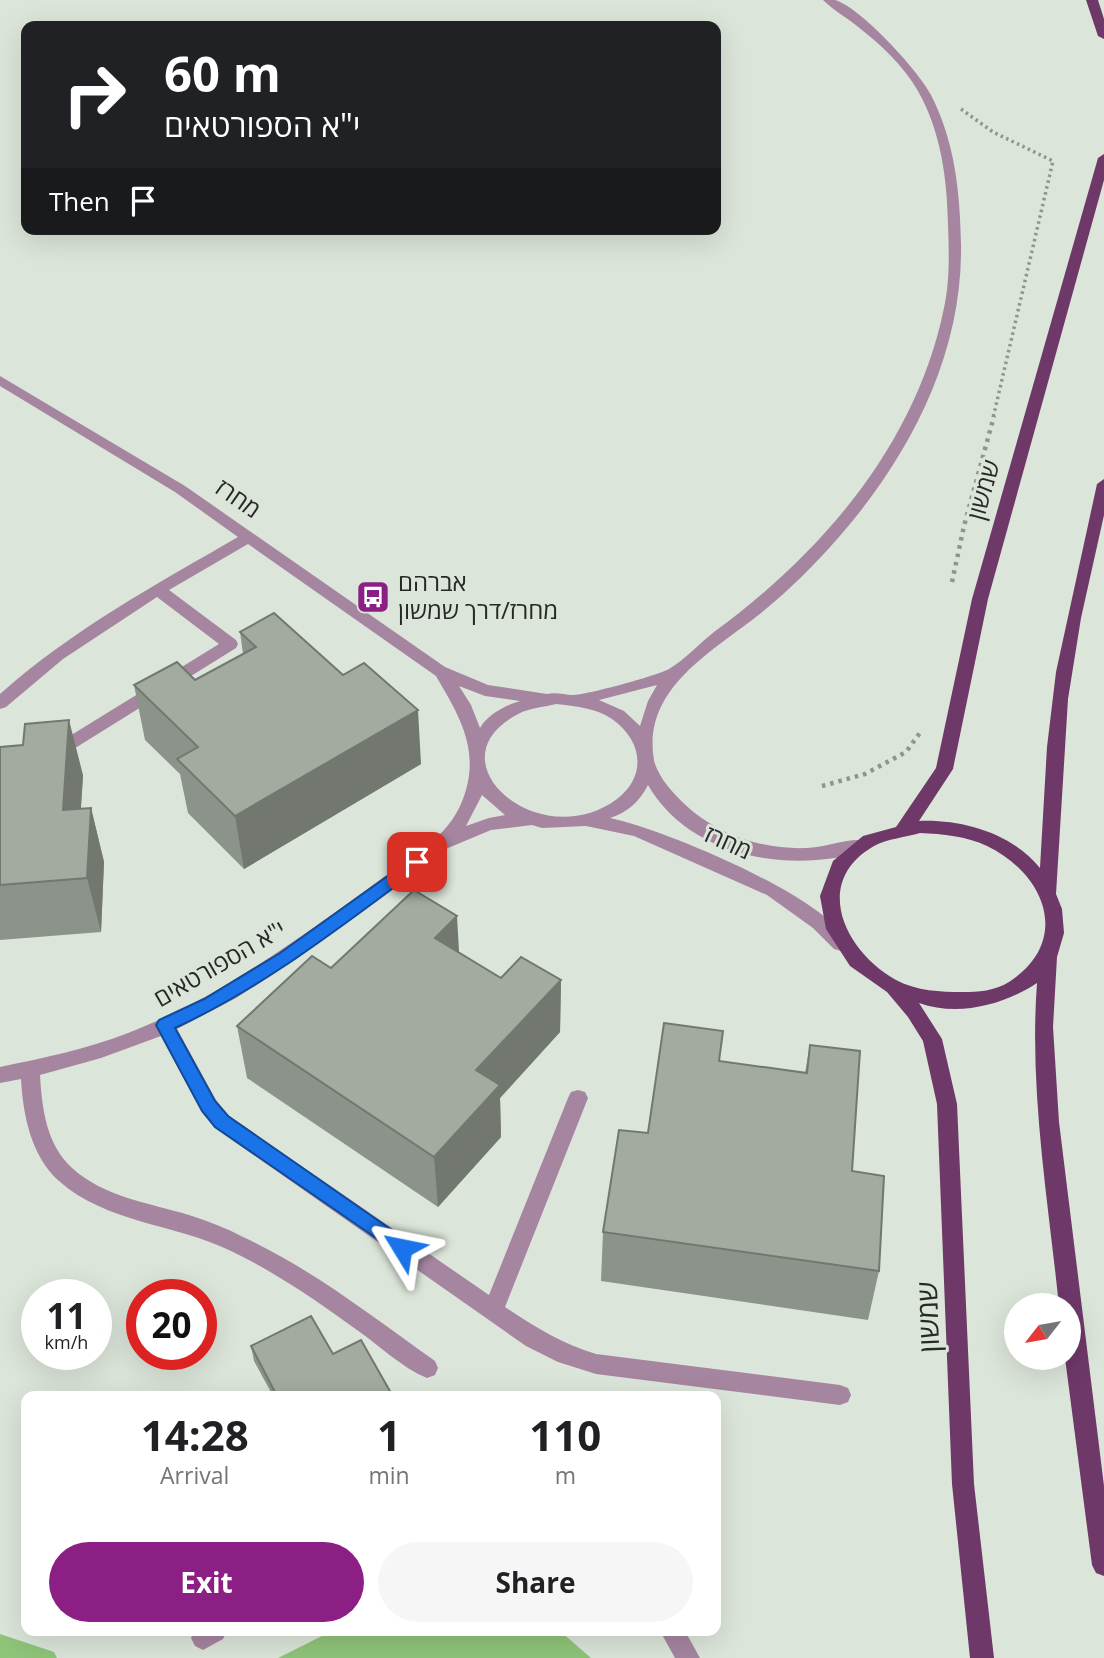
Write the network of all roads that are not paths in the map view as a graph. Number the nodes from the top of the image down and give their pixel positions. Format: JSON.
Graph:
{"nodes":[{"id":1,"x":829,"y":0,"type":"edge"},
{"id":2,"x":1092,"y":0,"type":"edge"},
{"id":3,"x":1104,"y":36,"type":"edge"},
{"id":4,"x":1104,"y":158,"type":"edge"},
{"id":5,"x":0,"y":380,"type":"edge"},
{"id":6,"x":1104,"y":484,"type":"edge"},
{"id":7,"x":249,"y":537,"type":"junction"},
{"id":8,"x":158,"y":590,"type":"junction"},
{"id":9,"x":439,"y":671,"type":"junction"},
{"id":10,"x":675,"y":673,"type":"junction"},
{"id":11,"x":569,"y":698,"type":"junction"},
{"id":12,"x":543,"y":699,"type":"junction"},
{"id":13,"x":0,"y":703,"type":"edge"},
{"id":14,"x":478,"y":743,"type":"junction"},
{"id":15,"x":644,"y":745,"type":"junction"},
{"id":16,"x":66,"y":746,"type":"edge"},
{"id":17,"x":647,"y":764,"type":"junction"},
{"id":18,"x":477,"y":772,"type":"junction"},
{"id":19,"x":540,"y":820,"type":"junction"},
{"id":20,"x":581,"y":821,"type":"junction"},
{"id":21,"x":904,"y":829,"type":"junction"},
{"id":22,"x":439,"y":845,"type":"junction"},
{"id":23,"x":859,"y":846,"type":"junction"},
{"id":24,"x":1048,"y":892,"type":"junction"},
{"id":25,"x":841,"y":944,"type":"junction"},
{"id":26,"x":1048,"y":958,"type":"junction"},
{"id":27,"x":894,"y":988,"type":"junction"},
{"id":28,"x":165,"y":1025,"type":"junction"},
{"id":29,"x":30,"y":1069,"type":"junction"},
{"id":30,"x":0,"y":1074,"type":"edge"},
{"id":31,"x":578,"y":1098,"type":"dead end"},
{"id":32,"x":493,"y":1311,"type":"junction"},
{"id":33,"x":427,"y":1368,"type":"dead end"},
{"id":34,"x":840,"y":1395,"type":"dead end"},
{"id":35,"x":1104,"y":1565,"type":"edge"},
{"id":36,"x":675,"y":1636,"type":"edge"},
{"id":37,"x":688,"y":1658,"type":"edge"},
{"id":38,"x":982,"y":1658,"type":"edge"}],
"edges":[{"from":1,"to":10,"type":"street"},
{"from":2,"to":3,"type":"main road"},
{"from":4,"to":21,"type":"main road","name":"שמשון"},
{"from":5,"to":7,"type":"street","name":"מחרז"},
{"from":6,"to":24,"type":"main road"},
{"from":7,"to":8,"type":"street"},
{"from":7,"to":9,"type":"street","name":"מחרז"},
{"from":8,"to":13,"type":"street"},
{"from":8,"to":16,"type":"street"},
{"from":9,"to":12,"type":"street","name":"מחרז"},
{"from":9,"to":14,"type":"street","name":"מחרז"},
{"from":10,"to":11,"type":"street"},
{"from":10,"to":15,"type":"street"},
{"from":11,"to":12,"type":"street"},
{"from":11,"to":15,"type":"street"},
{"from":12,"to":14,"type":"street"},
{"from":14,"to":18,"type":"street"},
{"from":15,"to":17,"type":"street"},
{"from":17,"to":20,"type":"street"},
{"from":17,"to":23,"type":"street","name":"מחרז"},
{"from":18,"to":19,"type":"street"},
{"from":18,"to":22,"type":"street"},
{"from":19,"to":20,"type":"street"},
{"from":19,"to":22,"type":"street"},
{"from":20,"to":25,"type":"street","name":"מחרז"},
{"from":21,"to":23,"type":"main road"},
{"from":21,"to":24,"type":"main road"},
{"from":22,"to":28,"type":"street","name":"י\"א הספורטאים"},
{"from":23,"to":25,"type":"main road"},
{"from":24,"to":26,"type":"main road"},
{"from":25,"to":27,"type":"main road"},
{"from":26,"to":27,"type":"main road"},
{"from":26,"to":35,"type":"main road"},
{"from":27,"to":38,"type":"main road","name":"שמשון"},
{"from":28,"to":29,"type":"street","name":"י\"א הספורטאים"},
{"from":28,"to":32,"type":"street"},
{"from":29,"to":30,"type":"street","name":"י\"א הספורטאים"},
{"from":29,"to":33,"type":"street"},
{"from":31,"to":32,"type":"street"},
{"from":32,"to":34,"type":"street"},
{"from":36,"to":37,"type":"street"}]}
